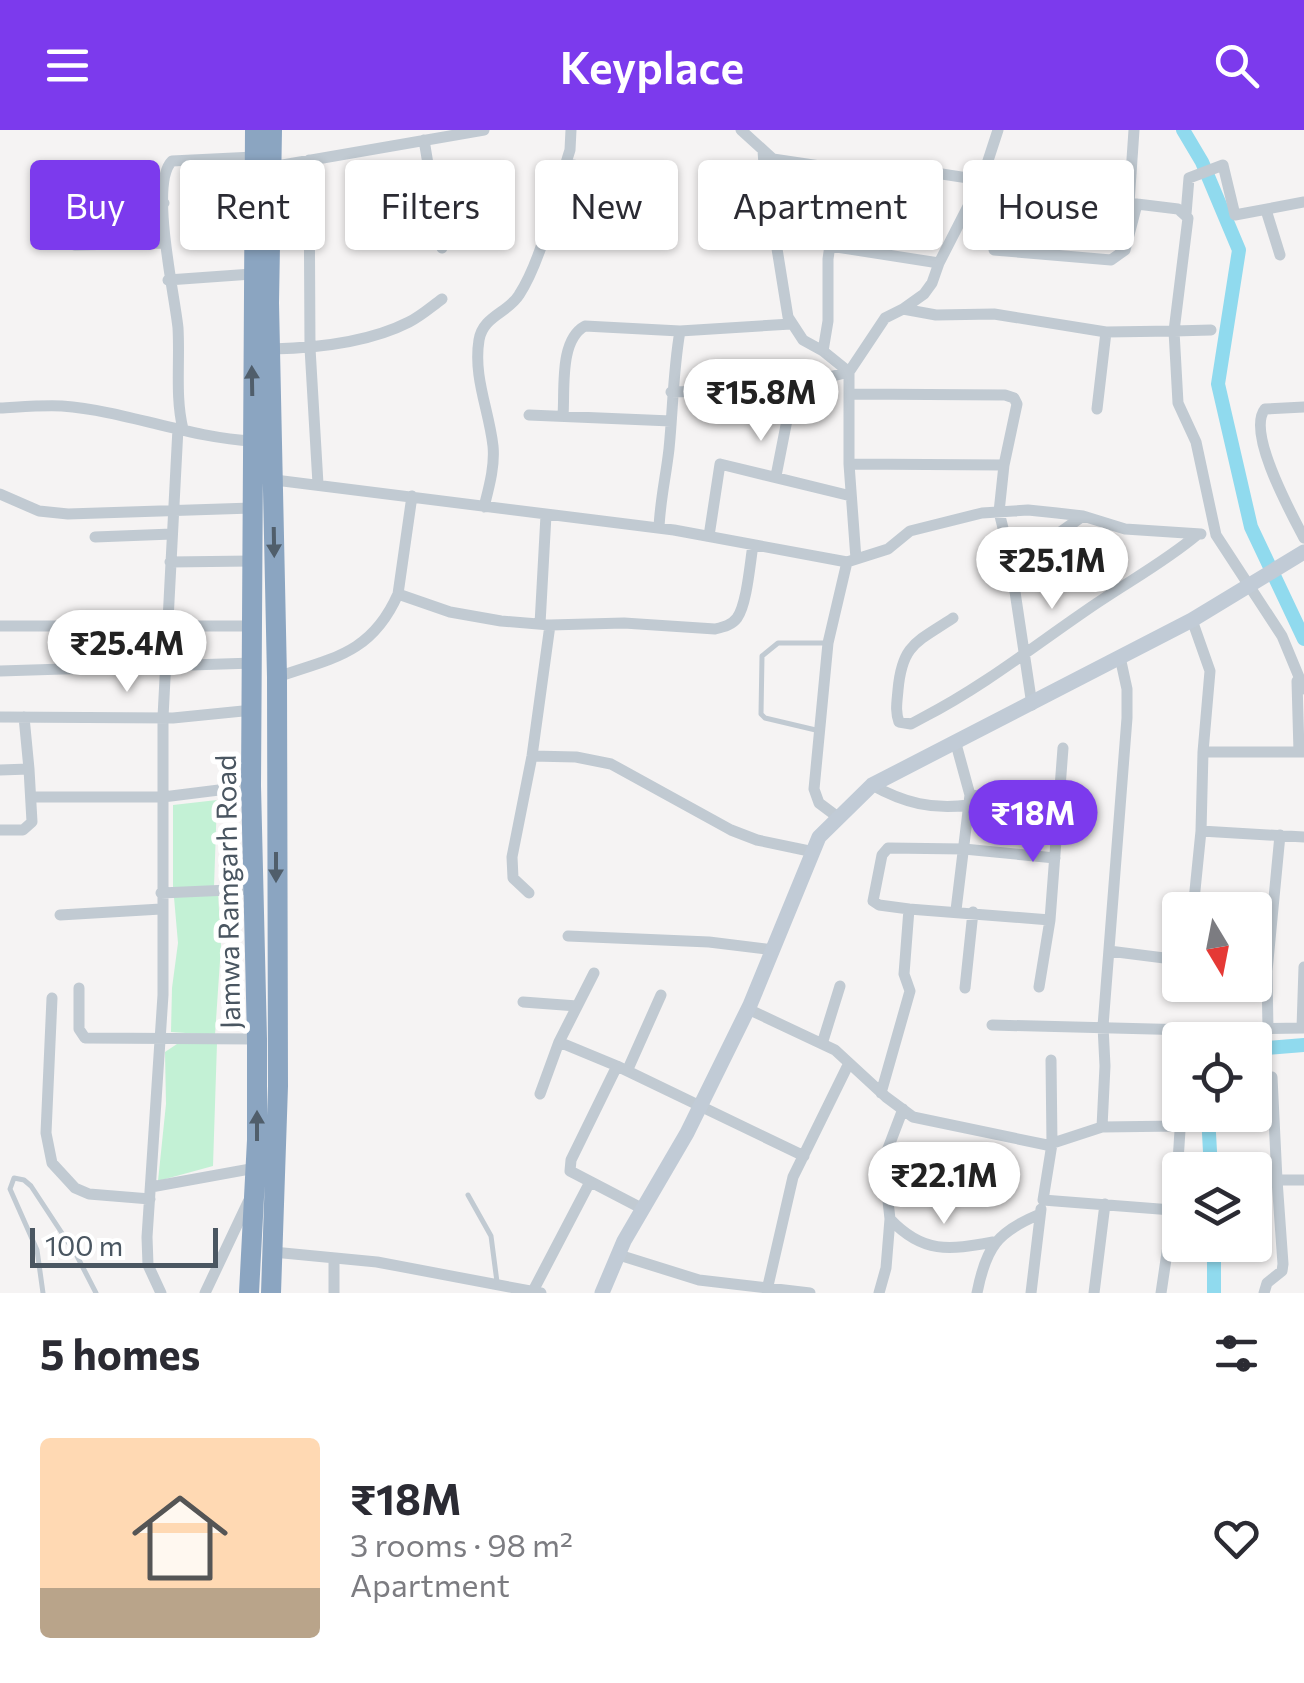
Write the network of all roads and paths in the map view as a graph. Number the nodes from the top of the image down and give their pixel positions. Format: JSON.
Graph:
{"nodes":[{"id":1,"x":255,"y":130,"type":"edge"},
{"id":2,"x":272,"y":130,"type":"edge"},
{"id":3,"x":484,"y":130,"type":"edge"},
{"id":4,"x":571,"y":130,"type":"edge"},
{"id":5,"x":741,"y":130,"type":"edge"},
{"id":6,"x":998,"y":130,"type":"edge"},
{"id":7,"x":1134,"y":130,"type":"edge"},
{"id":8,"x":424,"y":140,"type":"junction"},
{"id":9,"x":763,"y":150,"type":"junction"},
{"id":10,"x":262,"y":160,"type":"edge"},
{"id":11,"x":264,"y":160,"type":"edge"},
{"id":12,"x":309,"y":160,"type":"edge"},
{"id":13,"x":427,"y":160,"type":"edge"},
{"id":14,"x":567,"y":160,"type":"edge"},
{"id":15,"x":780,"y":160,"type":"edge"},
{"id":16,"x":988,"y":160,"type":"edge"},
{"id":17,"x":1134,"y":160,"type":"edge"},
{"id":18,"x":180,"y":161,"type":"edge"},
{"id":19,"x":1304,"y":202,"type":"edge"},
{"id":20,"x":160,"y":203,"type":"edge"},
{"id":21,"x":164,"y":203,"type":"junction"},
{"id":22,"x":1134,"y":203,"type":"edge"},
{"id":23,"x":1266,"y":210,"type":"junction"},
{"id":24,"x":1186,"y":214,"type":"junction"},
{"id":25,"x":963,"y":217,"type":"edge"},
{"id":26,"x":160,"y":243,"type":"edge"},
{"id":27,"x":165,"y":243,"type":"junction"},
{"id":28,"x":254,"y":250,"type":"edge"},
{"id":29,"x":267,"y":250,"type":"edge"},
{"id":30,"x":309,"y":250,"type":"edge"},
{"id":31,"x":538,"y":250,"type":"edge"},
{"id":32,"x":830,"y":250,"type":"edge"},
{"id":33,"x":854,"y":250,"type":"edge"},
{"id":34,"x":994,"y":250,"type":"dead end"},
{"id":35,"x":1125,"y":250,"type":"edge"},
{"id":36,"x":1280,"y":255,"type":"dead end"},
{"id":37,"x":939,"y":264,"type":"junction"},
{"id":38,"x":252,"y":274,"type":"junction"},
{"id":39,"x":168,"y":280,"type":"junction"},
{"id":40,"x":442,"y":300,"type":"dead end"},
{"id":41,"x":903,"y":309,"type":"junction"},
{"id":42,"x":791,"y":324,"type":"junction"},
{"id":43,"x":1211,"y":330,"type":"dead end"},
{"id":44,"x":680,"y":331,"type":"junction"},
{"id":45,"x":1174,"y":331,"type":"junction"},
{"id":46,"x":1106,"y":332,"type":"junction"},
{"id":47,"x":310,"y":348,"type":"junction"},
{"id":48,"x":272,"y":349,"type":"junction"},
{"id":49,"x":823,"y":351,"type":"junction"},
{"id":50,"x":849,"y":372,"type":"junction"},
{"id":51,"x":672,"y":392,"type":"junction"},
{"id":52,"x":851,"y":394,"type":"junction"},
{"id":53,"x":1304,"y":407,"type":"edge"},
{"id":54,"x":0,"y":408,"type":"edge"},
{"id":55,"x":1098,"y":409,"type":"dead end"},
{"id":56,"x":529,"y":415,"type":"dead end"},
{"id":57,"x":563,"y":416,"type":"junction"},
{"id":58,"x":787,"y":420,"type":"dead end"},
{"id":59,"x":671,"y":421,"type":"junction"},
{"id":60,"x":180,"y":428,"type":"junction"},
{"id":61,"x":253,"y":441,"type":"junction"},
{"id":62,"x":849,"y":464,"type":"junction"},
{"id":63,"x":1004,"y":465,"type":"junction"},
{"id":64,"x":776,"y":476,"type":"junction"},
{"id":65,"x":252,"y":479,"type":"junction"},
{"id":66,"x":275,"y":479,"type":"junction"},
{"id":67,"x":318,"y":484,"type":"junction"},
{"id":68,"x":0,"y":494,"type":"edge"},
{"id":69,"x":412,"y":496,"type":"junction"},
{"id":70,"x":852,"y":496,"type":"junction"},
{"id":71,"x":484,"y":507,"type":"junction"},
{"id":72,"x":173,"y":508,"type":"junction"},
{"id":73,"x":252,"y":508,"type":"junction"},
{"id":74,"x":999,"y":512,"type":"junction"},
{"id":75,"x":546,"y":515,"type":"junction"},
{"id":76,"x":1083,"y":516,"type":"junction"},
{"id":77,"x":659,"y":528,"type":"junction"},
{"id":78,"x":172,"y":534,"type":"junction"},
{"id":79,"x":1198,"y":534,"type":"junction"},
{"id":80,"x":1216,"y":535,"type":"junction"},
{"id":81,"x":709,"y":536,"type":"junction"},
{"id":82,"x":95,"y":538,"type":"dead end"},
{"id":83,"x":1304,"y":538,"type":"edge"},
{"id":84,"x":753,"y":545,"type":"junction"},
{"id":85,"x":1299,"y":555,"type":"edge"},
{"id":86,"x":251,"y":561,"type":"junction"},
{"id":87,"x":851,"y":561,"type":"junction"},
{"id":88,"x":170,"y":562,"type":"junction"},
{"id":89,"x":1011,"y":566,"type":"junction"},
{"id":90,"x":1255,"y":582,"type":"junction"},
{"id":91,"x":398,"y":594,"type":"junction"},
{"id":92,"x":953,"y":618,"type":"dead end"},
{"id":93,"x":1192,"y":620,"type":"junction"},
{"id":94,"x":545,"y":624,"type":"junction"},
{"id":95,"x":0,"y":626,"type":"edge"},
{"id":96,"x":254,"y":626,"type":"junction"},
{"id":97,"x":167,"y":627,"type":"junction"},
{"id":98,"x":828,"y":643,"type":"junction"},
{"id":99,"x":1024,"y":657,"type":"junction"},
{"id":100,"x":1120,"y":657,"type":"junction"},
{"id":101,"x":254,"y":663,"type":"junction"},
{"id":102,"x":165,"y":667,"type":"junction"},
{"id":103,"x":0,"y":671,"type":"edge"},
{"id":104,"x":1297,"y":672,"type":"junction"},
{"id":105,"x":277,"y":677,"type":"junction"},
{"id":106,"x":1304,"y":689,"type":"edge"},
{"id":107,"x":1032,"y":704,"type":"junction"},
{"id":108,"x":254,"y":710,"type":"junction"},
{"id":109,"x":0,"y":716,"type":"edge"},
{"id":110,"x":24,"y":717,"type":"junction"},
{"id":111,"x":163,"y":717,"type":"junction"},
{"id":112,"x":820,"y":731,"type":"junction"},
{"id":113,"x":956,"y":744,"type":"junction"},
{"id":114,"x":1064,"y":748,"type":"dead end"},
{"id":115,"x":1203,"y":752,"type":"junction"},
{"id":116,"x":1302,"y":752,"type":"edge"},
{"id":117,"x":532,"y":756,"type":"junction"},
{"id":118,"x":29,"y":769,"type":"junction"},
{"id":119,"x":0,"y":770,"type":"edge"},
{"id":120,"x":872,"y":785,"type":"junction"},
{"id":121,"x":252,"y":786,"type":"junction"},
{"id":122,"x":31,"y":797,"type":"junction"},
{"id":123,"x":163,"y":797,"type":"junction"},
{"id":124,"x":969,"y":800,"type":"junction"},
{"id":125,"x":1061,"y":804,"type":"junction"},
{"id":126,"x":839,"y":818,"type":"junction"},
{"id":127,"x":0,"y":830,"type":"edge"},
{"id":128,"x":1200,"y":831,"type":"junction"},
{"id":129,"x":1280,"y":835,"type":"junction"},
{"id":130,"x":1304,"y":836,"type":"edge"},
{"id":131,"x":964,"y":849,"type":"junction"},
{"id":132,"x":814,"y":852,"type":"junction"},
{"id":133,"x":1054,"y":858,"type":"junction"},
{"id":134,"x":252,"y":890,"type":"junction"},
{"id":135,"x":1195,"y":892,"type":"edge"},
{"id":136,"x":1272,"y":892,"type":"edge"},
{"id":137,"x":161,"y":893,"type":"junction"},
{"id":138,"x":529,"y":893,"type":"dead end"},
{"id":139,"x":909,"y":909,"type":"junction"},
{"id":140,"x":161,"y":910,"type":"junction"},
{"id":141,"x":956,"y":910,"type":"junction"},
{"id":142,"x":973,"y":912,"type":"junction"},
{"id":143,"x":60,"y":915,"type":"dead end"},
{"id":144,"x":1050,"y":920,"type":"junction"},
{"id":145,"x":568,"y":936,"type":"dead end"},
{"id":146,"x":774,"y":950,"type":"junction"},
{"id":147,"x":1109,"y":952,"type":"junction"},
{"id":148,"x":1162,"y":958,"type":"edge"},
{"id":149,"x":1304,"y":967,"type":"edge"},
{"id":150,"x":594,"y":973,"type":"dead end"},
{"id":151,"x":840,"y":986,"type":"dead end"},
{"id":152,"x":1039,"y":987,"type":"dead end"},
{"id":153,"x":79,"y":988,"type":"dead end"},
{"id":154,"x":966,"y":988,"type":"dead end"},
{"id":155,"x":661,"y":995,"type":"dead end"},
{"id":156,"x":52,"y":998,"type":"dead end"},
{"id":157,"x":523,"y":1002,"type":"dead end"},
{"id":158,"x":577,"y":1006,"type":"junction"},
{"id":159,"x":748,"y":1009,"type":"junction"},
{"id":160,"x":992,"y":1025,"type":"dead end"},
{"id":161,"x":1102,"y":1026,"type":"junction"},
{"id":162,"x":1303,"y":1028,"type":"edge"},
{"id":163,"x":1272,"y":1030,"type":"edge"},
{"id":164,"x":1162,"y":1032,"type":"edge"},
{"id":165,"x":161,"y":1039,"type":"junction"},
{"id":166,"x":257,"y":1039,"type":"junction"},
{"id":167,"x":559,"y":1042,"type":"junction"},
{"id":168,"x":822,"y":1044,"type":"junction"},
{"id":169,"x":1051,"y":1060,"type":"dead end"},
{"id":170,"x":850,"y":1064,"type":"junction"},
{"id":171,"x":622,"y":1067,"type":"junction"},
{"id":172,"x":1272,"y":1077,"type":"dead end"},
{"id":173,"x":881,"y":1092,"type":"junction"},
{"id":174,"x":540,"y":1094,"type":"dead end"},
{"id":175,"x":700,"y":1107,"type":"junction"},
{"id":176,"x":903,"y":1109,"type":"junction"},
{"id":177,"x":1162,"y":1122,"type":"edge"},
{"id":178,"x":1102,"y":1127,"type":"junction"},
{"id":179,"x":1052,"y":1144,"type":"junction"},
{"id":180,"x":804,"y":1156,"type":"junction"},
{"id":181,"x":255,"y":1177,"type":"junction"},
{"id":182,"x":1277,"y":1180,"type":"junction"},
{"id":183,"x":1304,"y":1180,"type":"edge"},
{"id":184,"x":590,"y":1182,"type":"junction"},
{"id":185,"x":151,"y":1193,"type":"junction"},
{"id":186,"x":468,"y":1195,"type":"dead end"},
{"id":187,"x":1043,"y":1200,"type":"junction"},
{"id":188,"x":1105,"y":1204,"type":"junction"},
{"id":189,"x":643,"y":1209,"type":"junction"},
{"id":190,"x":1162,"y":1209,"type":"edge"},
{"id":191,"x":1040,"y":1214,"type":"junction"},
{"id":192,"x":890,"y":1218,"type":"junction"},
{"id":193,"x":993,"y":1242,"type":"junction"},
{"id":194,"x":273,"y":1252,"type":"junction"},
{"id":195,"x":619,"y":1254,"type":"junction"},
{"id":196,"x":334,"y":1258,"type":"junction"},
{"id":197,"x":1165,"y":1262,"type":"edge"},
{"id":198,"x":498,"y":1286,"type":"junction"},
{"id":199,"x":741,"y":1290,"type":"edge"},
{"id":200,"x":767,"y":1290,"type":"junction"},
{"id":201,"x":537,"y":1292,"type":"edge"},
{"id":202,"x":43,"y":1293,"type":"edge"},
{"id":203,"x":96,"y":1293,"type":"edge"},
{"id":204,"x":160,"y":1293,"type":"edge"},
{"id":205,"x":205,"y":1293,"type":"edge"},
{"id":206,"x":249,"y":1293,"type":"edge"},
{"id":207,"x":272,"y":1293,"type":"edge"},
{"id":208,"x":334,"y":1293,"type":"edge"},
{"id":209,"x":602,"y":1293,"type":"edge"},
{"id":210,"x":801,"y":1293,"type":"edge"},
{"id":211,"x":810,"y":1293,"type":"edge"},
{"id":212,"x":879,"y":1293,"type":"edge"},
{"id":213,"x":977,"y":1293,"type":"edge"},
{"id":214,"x":1031,"y":1293,"type":"edge"},
{"id":215,"x":1094,"y":1293,"type":"edge"},
{"id":216,"x":1161,"y":1293,"type":"edge"},
{"id":217,"x":1264,"y":1293,"type":"edge"}],
"edges":[{"from":1,"to":10,"type":"highway","name":"Jamwa Ramgarh Road"},
{"from":2,"to":11,"type":"highway","name":"Jamwa Ramgarh Road"},
{"from":3,"to":8,"type":"street"},
{"from":4,"to":14,"type":"street"},
{"from":5,"to":9,"type":"street"},
{"from":6,"to":16,"type":"street"},
{"from":7,"to":17,"type":"street"},
{"from":8,"to":12,"type":"street"},
{"from":8,"to":13,"type":"street"},
{"from":9,"to":15,"type":"street"},
{"from":9,"to":42,"type":"street"},
{"from":18,"to":21,"type":"street"},
{"from":19,"to":23,"type":"street"},
{"from":20,"to":21,"type":"street"},
{"from":21,"to":27,"type":"street"},
{"from":22,"to":24,"type":"street"},
{"from":23,"to":24,"type":"street"},
{"from":23,"to":36,"type":"street"},
{"from":24,"to":45,"type":"street"},
{"from":25,"to":37,"type":"street"},
{"from":26,"to":27,"type":"street"},
{"from":27,"to":39,"type":"street"},
{"from":28,"to":38,"type":"highway","name":"Jamwa Ramgarh Road"},
{"from":29,"to":48,"type":"highway","name":"Jamwa Ramgarh Road"},
{"from":30,"to":47,"type":"street"},
{"from":31,"to":71,"type":"street"},
{"from":32,"to":49,"type":"street"},
{"from":33,"to":37,"type":"street"},
{"from":34,"to":35,"type":"street"},
{"from":37,"to":41,"type":"street"},
{"from":38,"to":39,"type":"street"},
{"from":61,"to":38,"type":"highway","name":"Jamwa Ramgarh Road","one_way":true},
{"from":39,"to":60,"type":"street"},
{"from":40,"to":47,"type":"street"},
{"from":41,"to":46,"type":"street"},
{"from":41,"to":50,"type":"street"},
{"from":42,"to":44,"type":"street"},
{"from":42,"to":49,"type":"street"},
{"from":43,"to":45,"type":"street"},
{"from":44,"to":51,"type":"street"},
{"from":44,"to":57,"type":"street"},
{"from":45,"to":46,"type":"street"},
{"from":45,"to":80,"type":"street"},
{"from":46,"to":55,"type":"street"},
{"from":47,"to":48,"type":"street"},
{"from":47,"to":67,"type":"street"},
{"from":48,"to":66,"type":"highway","name":"Jamwa Ramgarh Road"},
{"from":49,"to":50,"type":"street"},
{"from":50,"to":51,"type":"street"},
{"from":50,"to":52,"type":"street"},
{"from":51,"to":59,"type":"street"},
{"from":52,"to":62,"type":"street"},
{"from":52,"to":63,"type":"street"},
{"from":53,"to":83,"type":"street"},
{"from":54,"to":60,"type":"street"},
{"from":56,"to":57,"type":"street"},
{"from":57,"to":59,"type":"street"},
{"from":58,"to":64,"type":"street"},
{"from":59,"to":77,"type":"street"},
{"from":60,"to":61,"type":"street"},
{"from":60,"to":72,"type":"street"},
{"from":61,"to":65,"type":"highway","name":"Jamwa Ramgarh Road"},
{"from":62,"to":63,"type":"street"},
{"from":62,"to":70,"type":"street"},
{"from":63,"to":74,"type":"street"},
{"from":64,"to":70,"type":"street"},
{"from":64,"to":81,"type":"street"},
{"from":65,"to":66,"type":"street"},
{"from":65,"to":73,"type":"highway","name":"Jamwa Ramgarh Road"},
{"from":66,"to":67,"type":"street"},
{"from":66,"to":105,"type":"highway","name":"Jamwa Ramgarh Road","one_way":true},
{"from":67,"to":69,"type":"street"},
{"from":68,"to":72,"type":"street"},
{"from":69,"to":71,"type":"street"},
{"from":69,"to":91,"type":"street"},
{"from":70,"to":87,"type":"street"},
{"from":71,"to":75,"type":"street"},
{"from":72,"to":73,"type":"street"},
{"from":72,"to":78,"type":"street"},
{"from":73,"to":86,"type":"highway","name":"Jamwa Ramgarh Road"},
{"from":74,"to":76,"type":"street"},
{"from":74,"to":87,"type":"street"},
{"from":74,"to":89,"type":"street"},
{"from":75,"to":77,"type":"street"},
{"from":75,"to":94,"type":"street"},
{"from":76,"to":79,"type":"street"},
{"from":76,"to":89,"type":"street"},
{"from":77,"to":81,"type":"street"},
{"from":78,"to":82,"type":"street"},
{"from":78,"to":88,"type":"street"},
{"from":79,"to":80,"type":"street"},
{"from":79,"to":99,"type":"street"},
{"from":80,"to":90,"type":"street"},
{"from":81,"to":84,"type":"street"},
{"from":84,"to":87,"type":"street"},
{"from":84,"to":94,"type":"street"},
{"from":85,"to":90,"type":"street"},
{"from":86,"to":88,"type":"street"},
{"from":86,"to":96,"type":"highway","name":"Jamwa Ramgarh Road"},
{"from":87,"to":98,"type":"street"},
{"from":88,"to":97,"type":"street"},
{"from":89,"to":99,"type":"street"},
{"from":90,"to":93,"type":"street"},
{"from":90,"to":104,"type":"street"},
{"from":91,"to":94,"type":"street"},
{"from":91,"to":105,"type":"street"},
{"from":92,"to":99,"type":"street"},
{"from":93,"to":100,"type":"street"},
{"from":93,"to":115,"type":"street"},
{"from":94,"to":117,"type":"street"},
{"from":95,"to":97,"type":"street"},
{"from":96,"to":97,"type":"street"},
{"from":96,"to":101,"type":"highway","name":"Jamwa Ramgarh Road"},
{"from":97,"to":102,"type":"street"},
{"from":98,"to":112,"type":"street"},
{"from":98,"to":112,"type":"lane"},
{"from":99,"to":107,"type":"street"},
{"from":100,"to":107,"type":"street"},
{"from":100,"to":147,"type":"street"},
{"from":101,"to":102,"type":"street"},
{"from":101,"to":108,"type":"highway","name":"Jamwa Ramgarh Road"},
{"from":102,"to":103,"type":"street"},
{"from":102,"to":111,"type":"street"},
{"from":104,"to":106,"type":"street"},
{"from":104,"to":116,"type":"street"},
{"from":105,"to":194,"type":"highway","name":"Jamwa Ramgarh Road","one_way":true},
{"from":107,"to":113,"type":"street"},
{"from":108,"to":111,"type":"street"},
{"from":108,"to":121,"type":"highway","name":"Jamwa Ramgarh Road"},
{"from":109,"to":110,"type":"street"},
{"from":110,"to":111,"type":"street"},
{"from":110,"to":118,"type":"street"},
{"from":111,"to":123,"type":"street"},
{"from":112,"to":126,"type":"street"},
{"from":113,"to":120,"type":"street"},
{"from":113,"to":124,"type":"street"},
{"from":114,"to":125,"type":"street"},
{"from":115,"to":116,"type":"street"},
{"from":115,"to":128,"type":"street"},
{"from":117,"to":132,"type":"street"},
{"from":117,"to":138,"type":"street"},
{"from":118,"to":119,"type":"street"},
{"from":118,"to":122,"type":"street"},
{"from":120,"to":124,"type":"street"},
{"from":120,"to":126,"type":"street"},
{"from":121,"to":123,"type":"street"},
{"from":121,"to":134,"type":"highway","name":"Jamwa Ramgarh Road"},
{"from":122,"to":123,"type":"street"},
{"from":122,"to":127,"type":"street"},
{"from":123,"to":137,"type":"street"},
{"from":124,"to":125,"type":"street"},
{"from":124,"to":131,"type":"street"},
{"from":125,"to":133,"type":"street"},
{"from":126,"to":132,"type":"street"},
{"from":128,"to":129,"type":"street"},
{"from":128,"to":135,"type":"street"},
{"from":129,"to":130,"type":"street"},
{"from":129,"to":136,"type":"street"},
{"from":131,"to":133,"type":"street"},
{"from":131,"to":139,"type":"street"},
{"from":131,"to":141,"type":"street"},
{"from":132,"to":146,"type":"street"},
{"from":133,"to":144,"type":"street"},
{"from":134,"to":137,"type":"street"},
{"from":134,"to":166,"type":"highway","name":"Jamwa Ramgarh Road"},
{"from":137,"to":140,"type":"street"},
{"from":139,"to":141,"type":"street"},
{"from":139,"to":173,"type":"street"},
{"from":140,"to":143,"type":"street"},
{"from":140,"to":165,"type":"street"},
{"from":141,"to":142,"type":"street"},
{"from":142,"to":144,"type":"street"},
{"from":142,"to":154,"type":"street"},
{"from":144,"to":152,"type":"street"},
{"from":145,"to":146,"type":"street"},
{"from":146,"to":159,"type":"street"},
{"from":147,"to":148,"type":"street"},
{"from":147,"to":161,"type":"street"},
{"from":149,"to":162,"type":"street"},
{"from":150,"to":158,"type":"street"},
{"from":151,"to":168,"type":"street"},
{"from":153,"to":165,"type":"street"},
{"from":155,"to":171,"type":"street"},
{"from":156,"to":185,"type":"street"},
{"from":157,"to":158,"type":"street"},
{"from":158,"to":167,"type":"street"},
{"from":159,"to":168,"type":"street"},
{"from":159,"to":175,"type":"street"},
{"from":160,"to":161,"type":"street"},
{"from":161,"to":164,"type":"street"},
{"from":161,"to":178,"type":"street"},
{"from":162,"to":163,"type":"street"},
{"from":165,"to":166,"type":"street"},
{"from":165,"to":185,"type":"street"},
{"from":181,"to":166,"type":"highway","name":"Jamwa Ramgarh Road","one_way":true},
{"from":167,"to":171,"type":"street"},
{"from":167,"to":174,"type":"street"},
{"from":168,"to":170,"type":"street"},
{"from":169,"to":179,"type":"street"},
{"from":170,"to":173,"type":"street"},
{"from":170,"to":180,"type":"street"},
{"from":171,"to":175,"type":"street"},
{"from":171,"to":184,"type":"street"},
{"from":172,"to":182,"type":"street"},
{"from":173,"to":176,"type":"street"},
{"from":175,"to":180,"type":"street"},
{"from":175,"to":189,"type":"street"},
{"from":176,"to":179,"type":"street"},
{"from":176,"to":192,"type":"street"},
{"from":177,"to":178,"type":"street"},
{"from":178,"to":179,"type":"street"},
{"from":179,"to":187,"type":"street"},
{"from":180,"to":200,"type":"street"},
{"from":181,"to":185,"type":"street"},
{"from":181,"to":205,"type":"street"},
{"from":181,"to":206,"type":"highway","name":"Jamwa Ramgarh Road"},
{"from":182,"to":183,"type":"street"},
{"from":182,"to":217,"type":"street"},
{"from":184,"to":189,"type":"street"},
{"from":184,"to":201,"type":"street"},
{"from":185,"to":204,"type":"street"},
{"from":186,"to":198,"type":"lane"},
{"from":187,"to":188,"type":"street"},
{"from":187,"to":191,"type":"street"},
{"from":188,"to":190,"type":"street"},
{"from":188,"to":215,"type":"street"},
{"from":189,"to":195,"type":"street"},
{"from":191,"to":193,"type":"street"},
{"from":191,"to":214,"type":"street"},
{"from":192,"to":193,"type":"street"},
{"from":192,"to":212,"type":"street"},
{"from":193,"to":213,"type":"street"},
{"from":194,"to":196,"type":"street"},
{"from":194,"to":207,"type":"highway","name":"Jamwa Ramgarh Road"},
{"from":195,"to":199,"type":"street"},
{"from":195,"to":209,"type":"street"},
{"from":196,"to":198,"type":"street"},
{"from":196,"to":208,"type":"street"},
{"from":197,"to":216,"type":"street"},
{"from":198,"to":201,"type":"street"},
{"from":199,"to":200,"type":"street"},
{"from":200,"to":210,"type":"street"},
{"from":202,"to":203,"type":"lane"},
{"from":210,"to":211,"type":"street"}]}
